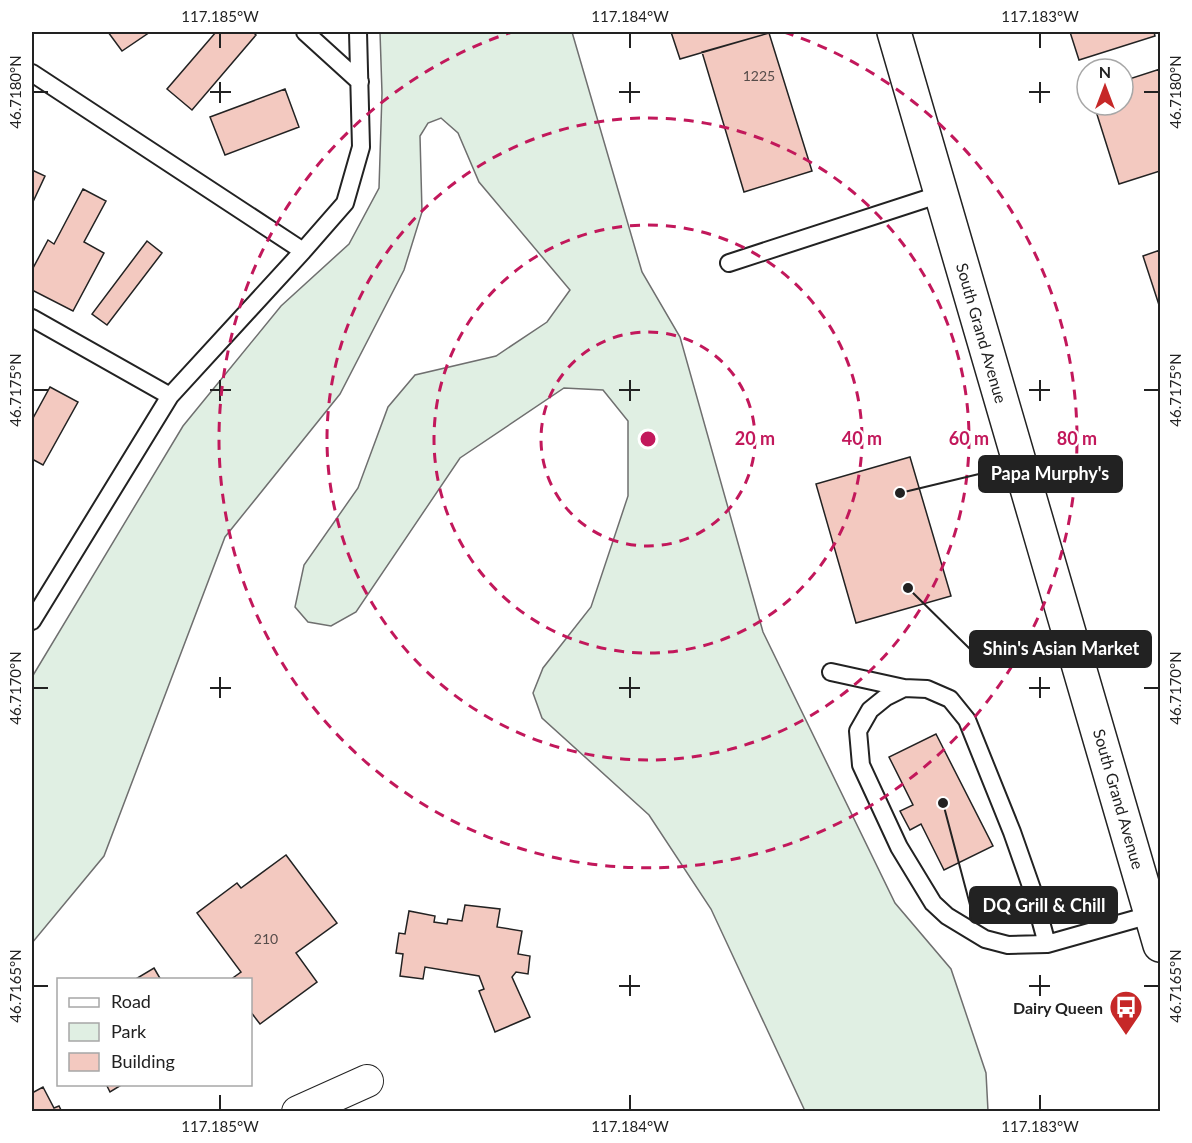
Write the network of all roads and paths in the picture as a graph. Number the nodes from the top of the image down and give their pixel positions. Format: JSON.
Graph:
{"nodes":[{"id":1,"x":305,"y":32,"type":"edge"},
{"id":2,"x":358,"y":32,"type":"edge"},
{"id":3,"x":894,"y":32,"type":"edge"},
{"id":4,"x":32,"y":73,"type":"edge"},
{"id":5,"x":360,"y":82,"type":"junction"},
{"id":6,"x":941,"y":194,"type":"junction"},
{"id":7,"x":303,"y":251,"type":"junction"},
{"id":8,"x":729,"y":263,"type":"dead end"},
{"id":9,"x":32,"y":318,"type":"edge"},
{"id":10,"x":170,"y":396,"type":"junction"},
{"id":11,"x":32,"y":621,"type":"edge"},
{"id":12,"x":831,"y":672,"type":"dead end"},
{"id":13,"x":904,"y":688,"type":"junction"},
{"id":14,"x":1156,"y":913,"type":"edge"},
{"id":15,"x":1047,"y":944,"type":"junction"},
{"id":16,"x":1161,"y":945,"type":"edge"},
{"id":17,"x":368,"y":1081,"type":"dead end"},
{"id":18,"x":298,"y":1112,"type":"edge"}],
"edges":[{"from":1,"to":5,"type":"lane"},
{"from":2,"to":5,"type":"lane"},
{"from":3,"to":6,"type":"main road","name":"South Grand Avenue"},
{"from":4,"to":7,"type":"lane"},
{"from":5,"to":7,"type":"lane"},
{"from":6,"to":8,"type":"lane"},
{"from":6,"to":14,"type":"main road","name":"South Grand Avenue"},
{"from":7,"to":10,"type":"lane"},
{"from":9,"to":10,"type":"lane"},
{"from":10,"to":11,"type":"lane"},
{"from":12,"to":13,"type":"lane"},
{"from":13,"to":15,"type":"lane"},
{"from":13,"to":15,"type":"lane"},
{"from":14,"to":15,"type":"lane"},
{"from":14,"to":16,"type":"main road","name":"South Grand Avenue"},
{"from":17,"to":18,"type":"street"}]}
